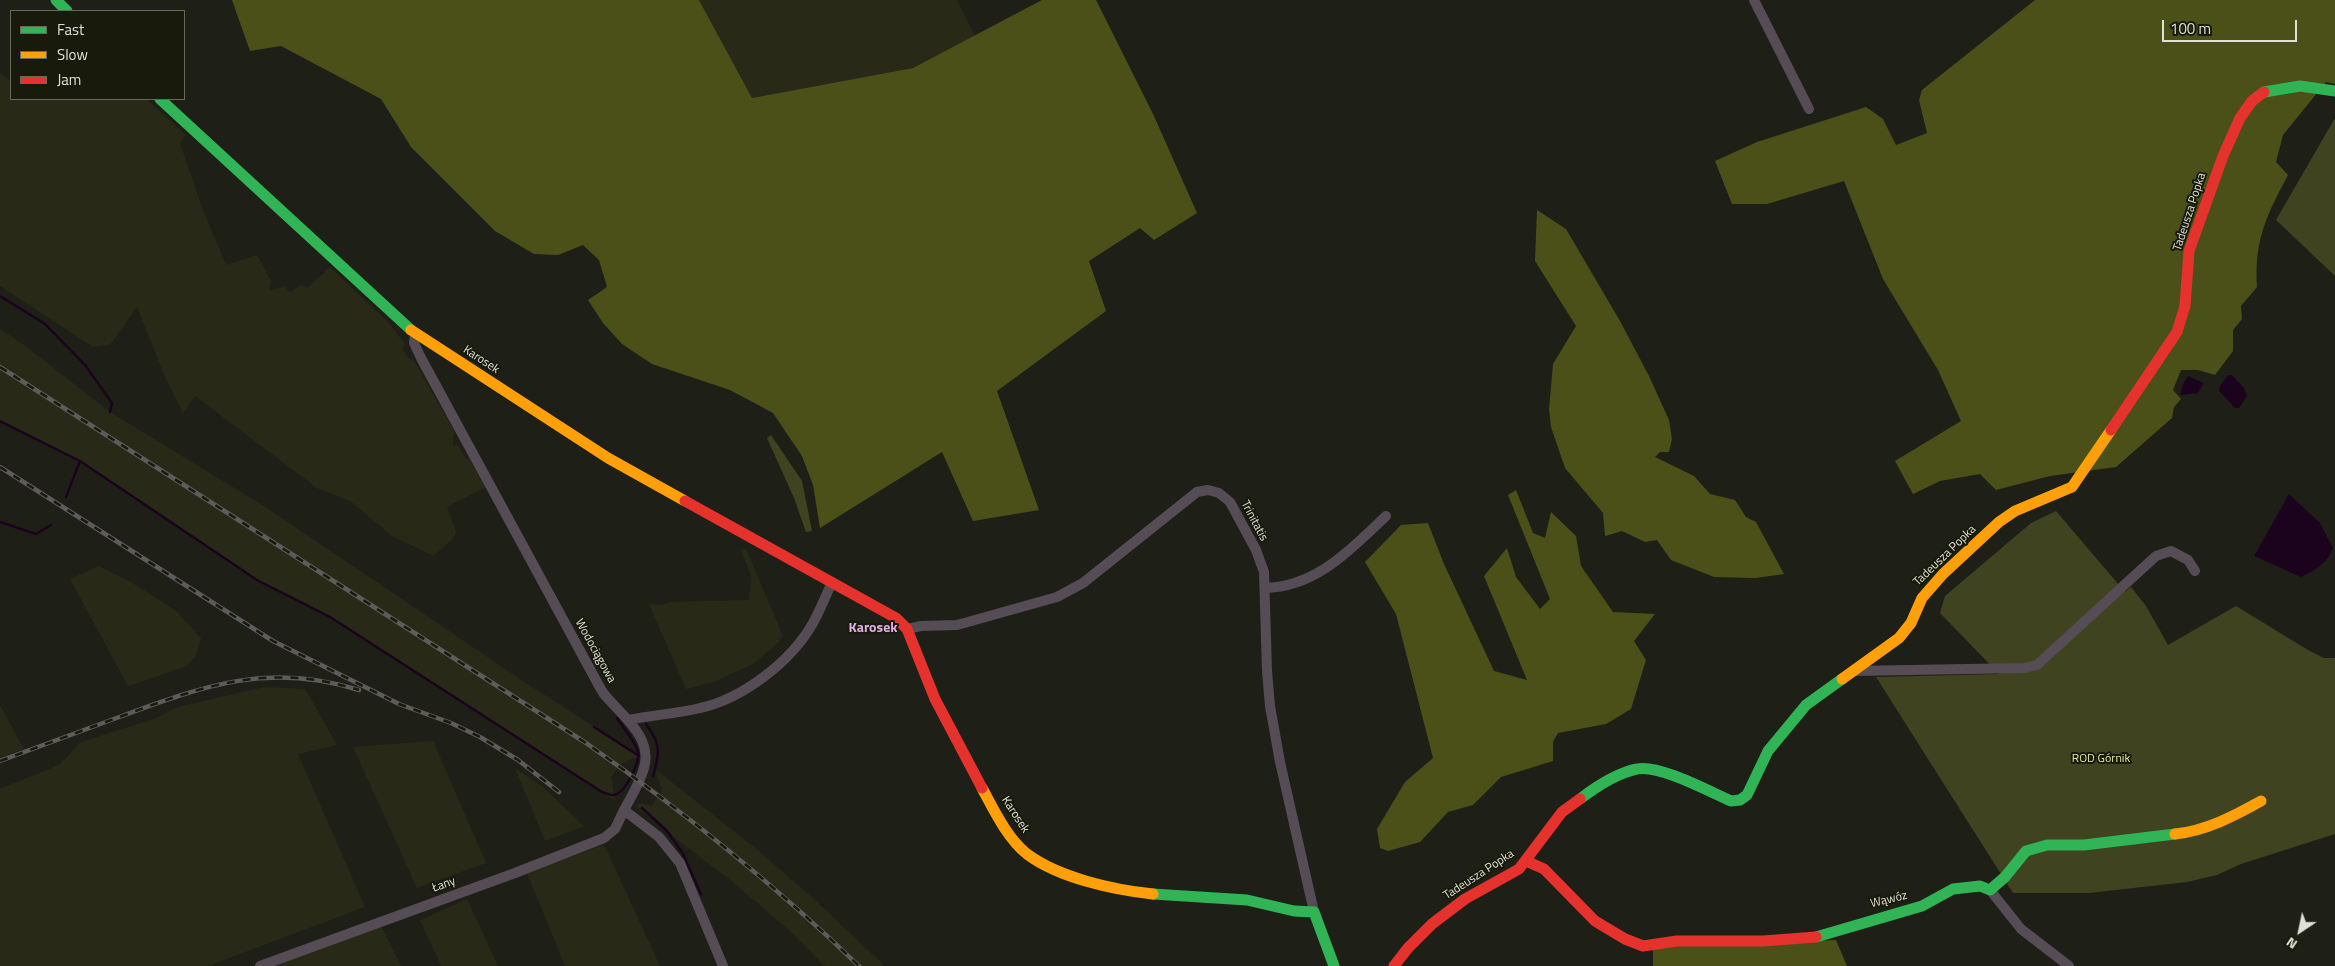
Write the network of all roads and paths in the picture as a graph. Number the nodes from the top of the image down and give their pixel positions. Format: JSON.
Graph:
{"nodes":[{"id":1,"x":56,"y":0,"type":"edge"},
{"id":2,"x":1754,"y":0,"type":"edge"},
{"id":3,"x":65,"y":10,"type":"edge"},
{"id":4,"x":2335,"y":91,"type":"edge"},
{"id":5,"x":161,"y":100,"type":"edge"},
{"id":6,"x":1809,"y":109,"type":"dead end"},
{"id":7,"x":415,"y":334,"type":"junction"},
{"id":8,"x":1386,"y":516,"type":"dead end"},
{"id":9,"x":2196,"y":570,"type":"dead end"},
{"id":10,"x":832,"y":582,"type":"junction"},
{"id":11,"x":1265,"y":588,"type":"junction"},
{"id":12,"x":907,"y":629,"type":"junction"},
{"id":13,"x":1852,"y":671,"type":"junction"},
{"id":14,"x":628,"y":720,"type":"junction"},
{"id":15,"x":2261,"y":801,"type":"dead end"},
{"id":16,"x":624,"y":810,"type":"junction"},
{"id":17,"x":1526,"y":861,"type":"junction"},
{"id":18,"x":1990,"y":890,"type":"junction"},
{"id":19,"x":1314,"y":912,"type":"junction"},
{"id":20,"x":260,"y":966,"type":"edge"},
{"id":21,"x":723,"y":966,"type":"edge"},
{"id":22,"x":1334,"y":966,"type":"edge"},
{"id":23,"x":1394,"y":966,"type":"edge"},
{"id":24,"x":2069,"y":966,"type":"edge"}],
"edges":[{"from":1,"to":3,"type":"street"},
{"from":2,"to":6,"type":"street"},
{"from":4,"to":13,"type":"street","name":"Tadeusza Popka"},
{"from":5,"to":7,"type":"street","name":"Karosek"},
{"from":7,"to":10,"type":"street","name":"Karosek"},
{"from":7,"to":14,"type":"street","name":"Wodociągowa"},
{"from":8,"to":11,"type":"street"},
{"from":9,"to":13,"type":"street"},
{"from":10,"to":12,"type":"street","name":"Karosek"},
{"from":10,"to":14,"type":"street"},
{"from":11,"to":12,"type":"street","name":"Trinitatis"},
{"from":11,"to":19,"type":"street","name":"Trinitatis"},
{"from":12,"to":19,"type":"street","name":"Karosek"},
{"from":13,"to":17,"type":"street","name":"Tadeusza Popka"},
{"from":14,"to":16,"type":"street","name":"Wodociągowa"},
{"from":15,"to":18,"type":"street"},
{"from":16,"to":20,"type":"street","name":"Łany"},
{"from":16,"to":21,"type":"street"},
{"from":17,"to":18,"type":"street","name":"Wąwóz"},
{"from":17,"to":23,"type":"street","name":"Tadeusza Popka"},
{"from":18,"to":24,"type":"street"},
{"from":19,"to":22,"type":"street"}]}
